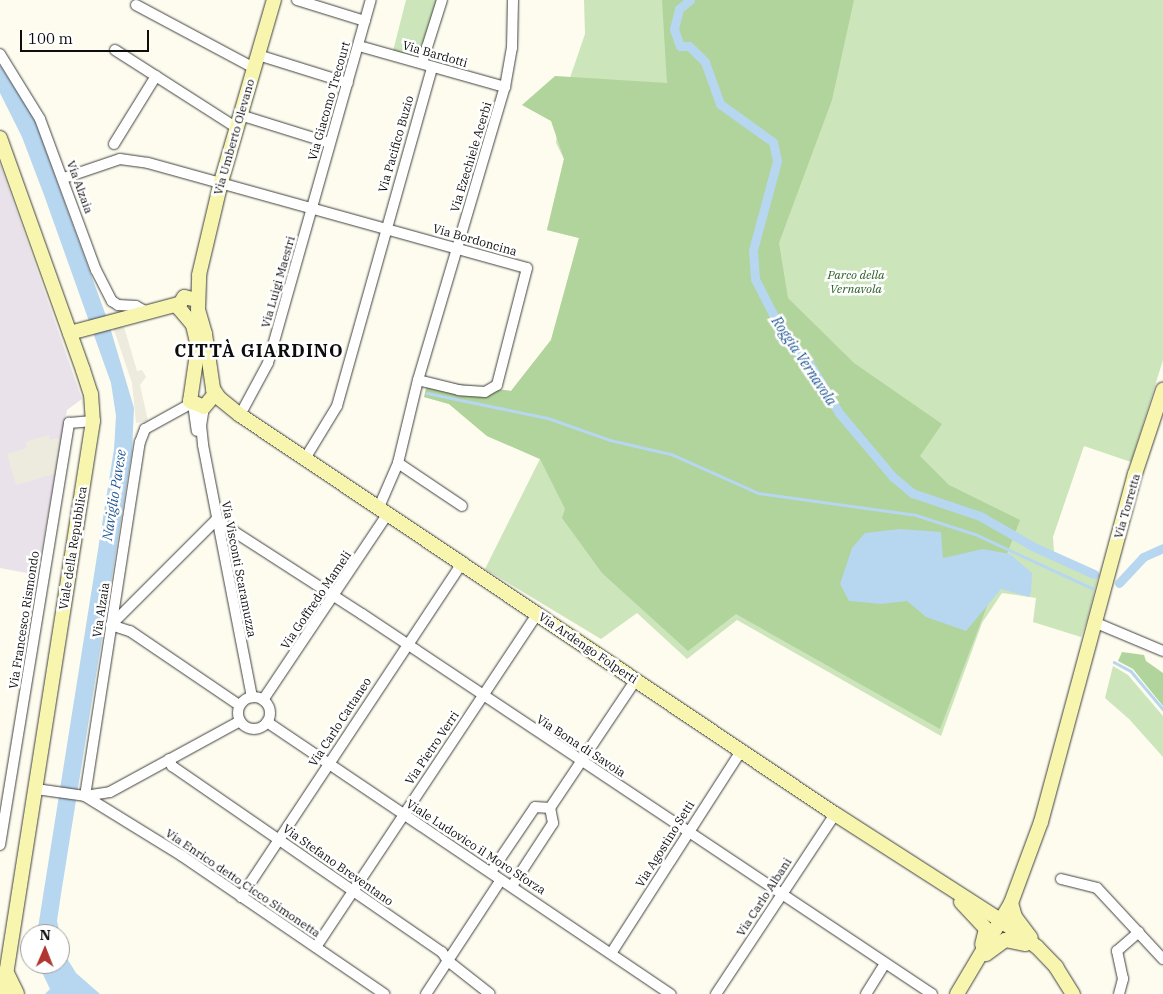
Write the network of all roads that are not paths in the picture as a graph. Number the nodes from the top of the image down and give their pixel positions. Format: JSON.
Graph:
{"nodes":[{"id":1,"x":297,"y":0,"type":"edge"},
{"id":2,"x":371,"y":0,"type":"edge"},
{"id":3,"x":442,"y":0,"type":"edge"},
{"id":4,"x":513,"y":0,"type":"edge"},
{"id":5,"x":272,"y":1,"type":"edge"},
{"id":6,"x":136,"y":5,"type":"dead end"},
{"id":7,"x":365,"y":21,"type":"junction"},
{"id":8,"x":358,"y":46,"type":"junction"},
{"id":9,"x":115,"y":50,"type":"dead end"},
{"id":10,"x":0,"y":54,"type":"edge"},
{"id":11,"x":256,"y":61,"type":"junction"},
{"id":12,"x":427,"y":65,"type":"junction"},
{"id":13,"x":156,"y":76,"type":"junction"},
{"id":14,"x":348,"y":83,"type":"junction"},
{"id":15,"x":505,"y":87,"type":"junction"},
{"id":16,"x":239,"y":121,"type":"junction"},
{"id":17,"x":0,"y":138,"type":"edge"},
{"id":18,"x":330,"y":143,"type":"junction"},
{"id":19,"x":114,"y":144,"type":"dead end"},
{"id":20,"x":64,"y":178,"type":"junction"},
{"id":21,"x":221,"y":182,"type":"junction"},
{"id":22,"x":311,"y":209,"type":"junction"},
{"id":23,"x":384,"y":229,"type":"junction"},
{"id":24,"x":457,"y":248,"type":"junction"},
{"id":25,"x":188,"y":300,"type":"junction"},
{"id":26,"x":145,"y":311,"type":"junction"},
{"id":27,"x":70,"y":333,"type":"junction"},
{"id":28,"x":418,"y":380,"type":"junction"},
{"id":29,"x":213,"y":389,"type":"junction"},
{"id":30,"x":1163,"y":390,"type":"edge"},
{"id":31,"x":200,"y":404,"type":"junction"},
{"id":32,"x":227,"y":406,"type":"junction"},
{"id":33,"x":240,"y":415,"type":"junction"},
{"id":34,"x":93,"y":421,"type":"junction"},
{"id":35,"x":306,"y":457,"type":"junction"},
{"id":36,"x":398,"y":463,"type":"junction"},
{"id":37,"x":462,"y":506,"type":"dead end"},
{"id":38,"x":383,"y":510,"type":"junction"},
{"id":39,"x":216,"y":520,"type":"junction"},
{"id":40,"x":462,"y":563,"type":"junction"},
{"id":41,"x":334,"y":596,"type":"junction"},
{"id":42,"x":537,"y":614,"type":"junction"},
{"id":43,"x":1094,"y":622,"type":"junction"},
{"id":44,"x":111,"y":625,"type":"junction"},
{"id":45,"x":406,"y":644,"type":"junction"},
{"id":46,"x":1163,"y":651,"type":"edge"},
{"id":47,"x":635,"y":681,"type":"junction"},
{"id":48,"x":482,"y":696,"type":"junction"},
{"id":49,"x":252,"y":697,"type":"junction"},
{"id":50,"x":263,"y":700,"type":"junction"},
{"id":51,"x":239,"y":705,"type":"junction"},
{"id":52,"x":240,"y":721,"type":"junction"},
{"id":53,"x":267,"y":722,"type":"junction"},
{"id":54,"x":741,"y":751,"type":"junction"},
{"id":55,"x":169,"y":759,"type":"junction"},
{"id":56,"x":580,"y":760,"type":"junction"},
{"id":57,"x":327,"y":764,"type":"junction"},
{"id":58,"x":36,"y":789,"type":"junction"},
{"id":59,"x":82,"y":796,"type":"junction"},
{"id":60,"x":550,"y":808,"type":"junction"},
{"id":61,"x":835,"y":814,"type":"junction"},
{"id":62,"x":403,"y":815,"type":"junction"},
{"id":63,"x":687,"y":831,"type":"junction"},
{"id":64,"x":277,"y":838,"type":"junction"},
{"id":65,"x":0,"y":844,"type":"edge"},
{"id":66,"x":492,"y":872,"type":"junction"},
{"id":67,"x":1061,"y":879,"type":"dead end"},
{"id":68,"x":502,"y":880,"type":"junction"},
{"id":69,"x":512,"y":886,"type":"junction"},
{"id":70,"x":950,"y":888,"type":"junction"},
{"id":71,"x":353,"y":891,"type":"junction"},
{"id":72,"x":781,"y":893,"type":"junction"},
{"id":73,"x":241,"y":896,"type":"junction"},
{"id":74,"x":1011,"y":903,"type":"junction"},
{"id":75,"x":1000,"y":920,"type":"junction"},
{"id":76,"x":1139,"y":932,"type":"junction"},
{"id":77,"x":316,"y":947,"type":"junction"},
{"id":78,"x":1037,"y":947,"type":"junction"},
{"id":79,"x":612,"y":952,"type":"junction"},
{"id":80,"x":1163,"y":959,"type":"edge"},
{"id":81,"x":448,"y":961,"type":"junction"},
{"id":82,"x":885,"y":963,"type":"junction"},
{"id":83,"x":977,"y":963,"type":"junction"},
{"id":84,"x":5,"y":970,"type":"junction"},
{"id":85,"x":2,"y":992,"type":"edge"},
{"id":86,"x":669,"y":992,"type":"edge"},
{"id":87,"x":18,"y":994,"type":"edge"},
{"id":88,"x":384,"y":994,"type":"edge"},
{"id":89,"x":426,"y":994,"type":"edge"},
{"id":90,"x":490,"y":994,"type":"edge"},
{"id":91,"x":681,"y":994,"type":"edge"},
{"id":92,"x":716,"y":994,"type":"edge"},
{"id":93,"x":866,"y":994,"type":"edge"},
{"id":94,"x":932,"y":994,"type":"edge"},
{"id":95,"x":957,"y":994,"type":"edge"},
{"id":96,"x":1073,"y":994,"type":"edge"},
{"id":97,"x":1119,"y":994,"type":"edge"}],
"edges":[{"from":1,"to":7,"type":"street"},
{"from":2,"to":7,"type":"street","name":"Via Giacomo Trecourt"},
{"from":3,"to":12,"type":"street","name":"Via Pacifico Buzio"},
{"from":4,"to":15,"type":"street","name":"Via Ezechiele Acerbi"},
{"from":5,"to":11,"type":"street","name":"Via Umberto Olevano"},
{"from":6,"to":11,"type":"street"},
{"from":7,"to":8,"type":"street","name":"Via Giacomo Trecourt"},
{"from":8,"to":12,"type":"street","name":"Via Bardotti"},
{"from":8,"to":14,"type":"street","name":"Via Giacomo Trecourt"},
{"from":9,"to":13,"type":"street"},
{"from":10,"to":20,"type":"street","name":"Via Alzaia"},
{"from":11,"to":14,"type":"street"},
{"from":11,"to":16,"type":"street","name":"Via Umberto Olevano"},
{"from":12,"to":15,"type":"street","name":"Via Bardotti"},
{"from":12,"to":23,"type":"street","name":"Via Pacifico Buzio"},
{"from":13,"to":16,"type":"street"},
{"from":13,"to":19,"type":"street"},
{"from":14,"to":18,"type":"street","name":"Via Giacomo Trecourt"},
{"from":15,"to":24,"type":"street","name":"Via Ezechiele Acerbi"},
{"from":16,"to":18,"type":"street"},
{"from":16,"to":21,"type":"street","name":"Via Umberto Olevano"},
{"from":17,"to":27,"type":"street","name":"Viale della Repubblica"},
{"from":18,"to":22,"type":"street","name":"Via Giacomo Trecourt"},
{"from":20,"to":21,"type":"street","name":"Via Bordoncina"},
{"from":20,"to":26,"type":"street","name":"Via Alzaia"},
{"from":21,"to":22,"type":"street","name":"Via Bordoncina"},
{"from":21,"to":25,"type":"street","name":"Via Umberto Olevano"},
{"from":22,"to":23,"type":"street","name":"Via Bordoncina"},
{"from":22,"to":33,"type":"street","name":"Via Luigi Maestri"},
{"from":23,"to":24,"type":"street","name":"Via Bordoncina"},
{"from":23,"to":35,"type":"street","name":"Via Pacifico Buzio"},
{"from":24,"to":28,"type":"street","name":"Via Ezechiele Acerbi"},
{"from":24,"to":28,"type":"street","name":"Via Bordoncina"},
{"from":25,"to":26,"type":"street"},
{"from":25,"to":29,"type":"street","name":"Via Umberto Olevano"},
{"from":25,"to":31,"type":"street"},
{"from":26,"to":27,"type":"street"},
{"from":27,"to":34,"type":"street","name":"Viale della Repubblica"},
{"from":28,"to":36,"type":"street","name":"Via Ezechiele Acerbi"},
{"from":29,"to":31,"type":"street"},
{"from":29,"to":32,"type":"street","name":"Via Ardengo Folperti"},
{"from":30,"to":43,"type":"street","name":"Via Torretta"},
{"from":31,"to":32,"type":"street","name":"Via Ardengo Folperti"},
{"from":31,"to":39,"type":"street","name":"Via Visconti Scaramuzza"},
{"from":31,"to":44,"type":"street","name":"Via Alzaia"},
{"from":32,"to":33,"type":"street","name":"Via Ardengo Folperti"},
{"from":33,"to":35,"type":"street","name":"Via Ardengo Folperti"},
{"from":34,"to":58,"type":"street","name":"Viale della Repubblica"},
{"from":34,"to":65,"type":"street","name":"Via Francesco Rismondo"},
{"from":35,"to":38,"type":"street","name":"Via Ardengo Folperti"},
{"from":36,"to":37,"type":"street"},
{"from":36,"to":38,"type":"street","name":"Via Goffredo Mameli"},
{"from":38,"to":40,"type":"street","name":"Via Ardengo Folperti"},
{"from":38,"to":41,"type":"street","name":"Via Goffredo Mameli"},
{"from":39,"to":41,"type":"street","name":"Via Bona di Savoia"},
{"from":39,"to":44,"type":"street"},
{"from":39,"to":49,"type":"street","name":"Via Visconti Scaramuzza"},
{"from":40,"to":42,"type":"street","name":"Via Ardengo Folperti"},
{"from":40,"to":45,"type":"street","name":"Via Carlo Cattaneo"},
{"from":41,"to":45,"type":"street","name":"Via Bona di Savoia"},
{"from":41,"to":50,"type":"street","name":"Via Goffredo Mameli"},
{"from":42,"to":47,"type":"street","name":"Via Ardengo Folperti"},
{"from":42,"to":48,"type":"street","name":"Via Pietro Verri"},
{"from":43,"to":46,"type":"street"},
{"from":43,"to":74,"type":"street","name":"Via Torretta"},
{"from":44,"to":51,"type":"street"},
{"from":44,"to":59,"type":"street","name":"Via Alzaia"},
{"from":45,"to":48,"type":"street","name":"Via Bona di Savoia"},
{"from":45,"to":57,"type":"street","name":"Via Carlo Cattaneo"},
{"from":47,"to":54,"type":"street","name":"Via Ardengo Folperti"},
{"from":47,"to":56,"type":"street"},
{"from":48,"to":56,"type":"street","name":"Via Bona di Savoia"},
{"from":48,"to":62,"type":"street","name":"Via Pietro Verri"},
{"from":49,"to":50,"type":"street"},
{"from":49,"to":51,"type":"street"},
{"from":50,"to":53,"type":"street"},
{"from":51,"to":52,"type":"street"},
{"from":52,"to":53,"type":"street"},
{"from":52,"to":55,"type":"street"},
{"from":53,"to":57,"type":"street","name":"Viale Ludovico il Moro Sforza"},
{"from":54,"to":61,"type":"street","name":"Via Ardengo Folperti"},
{"from":54,"to":63,"type":"street","name":"Via Agostino Setti"},
{"from":55,"to":59,"type":"street"},
{"from":55,"to":64,"type":"street","name":"Via Stefano Breventano"},
{"from":56,"to":60,"type":"street"},
{"from":56,"to":63,"type":"street","name":"Via Bona di Savoia"},
{"from":57,"to":62,"type":"street","name":"Viale Ludovico il Moro Sforza"},
{"from":57,"to":64,"type":"street","name":"Via Carlo Cattaneo"},
{"from":58,"to":59,"type":"street"},
{"from":58,"to":84,"type":"street","name":"Viale della Repubblica"},
{"from":59,"to":73,"type":"street","name":"Via Enrico detto Cicco Simonetta"},
{"from":60,"to":66,"type":"street"},
{"from":60,"to":69,"type":"street"},
{"from":61,"to":70,"type":"street","name":"Via Ardengo Folperti"},
{"from":61,"to":72,"type":"street","name":"Via Carlo Albani"},
{"from":62,"to":66,"type":"street","name":"Viale Ludovico il Moro Sforza"},
{"from":62,"to":71,"type":"street","name":"Via Pietro Verri"},
{"from":63,"to":72,"type":"street","name":"Via Bona di Savoia"},
{"from":63,"to":79,"type":"street","name":"Via Agostino Setti"},
{"from":64,"to":71,"type":"street","name":"Via Stefano Breventano"},
{"from":64,"to":73,"type":"street","name":"Via Carlo Cattaneo"},
{"from":66,"to":68,"type":"street","name":"Viale Ludovico il Moro Sforza"},
{"from":67,"to":76,"type":"street"},
{"from":68,"to":69,"type":"street","name":"Viale Ludovico il Moro Sforza"},
{"from":68,"to":81,"type":"street"},
{"from":69,"to":79,"type":"street","name":"Viale Ludovico il Moro Sforza"},
{"from":70,"to":75,"type":"street","name":"Via Ardengo Folperti"},
{"from":70,"to":83,"type":"street","name":"Via Ardengo Folperti"},
{"from":71,"to":77,"type":"street","name":"Via Pietro Verri"},
{"from":71,"to":81,"type":"street","name":"Via Stefano Breventano"},
{"from":72,"to":82,"type":"street","name":"Via Bona di Savoia"},
{"from":72,"to":92,"type":"street","name":"Via Carlo Albani"},
{"from":73,"to":77,"type":"street","name":"Via Enrico detto Cicco Simonetta"},
{"from":74,"to":75,"type":"street","name":"Via Torretta"},
{"from":74,"to":78,"type":"street"},
{"from":75,"to":78,"type":"street","name":"Via Ardengo Folperti"},
{"from":75,"to":83,"type":"street","name":"Via Torretta"},
{"from":76,"to":80,"type":"street"},
{"from":76,"to":97,"type":"street"},
{"from":77,"to":88,"type":"street","name":"Via Enrico detto Cicco Simonetta"},
{"from":78,"to":83,"type":"street"},
{"from":78,"to":96,"type":"street"},
{"from":79,"to":86,"type":"street","name":"Viale Ludovico il Moro Sforza"},
{"from":81,"to":89,"type":"street"},
{"from":81,"to":90,"type":"street","name":"Via Stefano Breventano"},
{"from":82,"to":93,"type":"street"},
{"from":82,"to":94,"type":"street","name":"Via Bona di Savoia"},
{"from":83,"to":95,"type":"street"},
{"from":84,"to":85,"type":"street","name":"Viale della Repubblica"},
{"from":84,"to":87,"type":"street"},
{"from":86,"to":91,"type":"street","name":"Viale Ludovico il Moro Sforza"}]}
